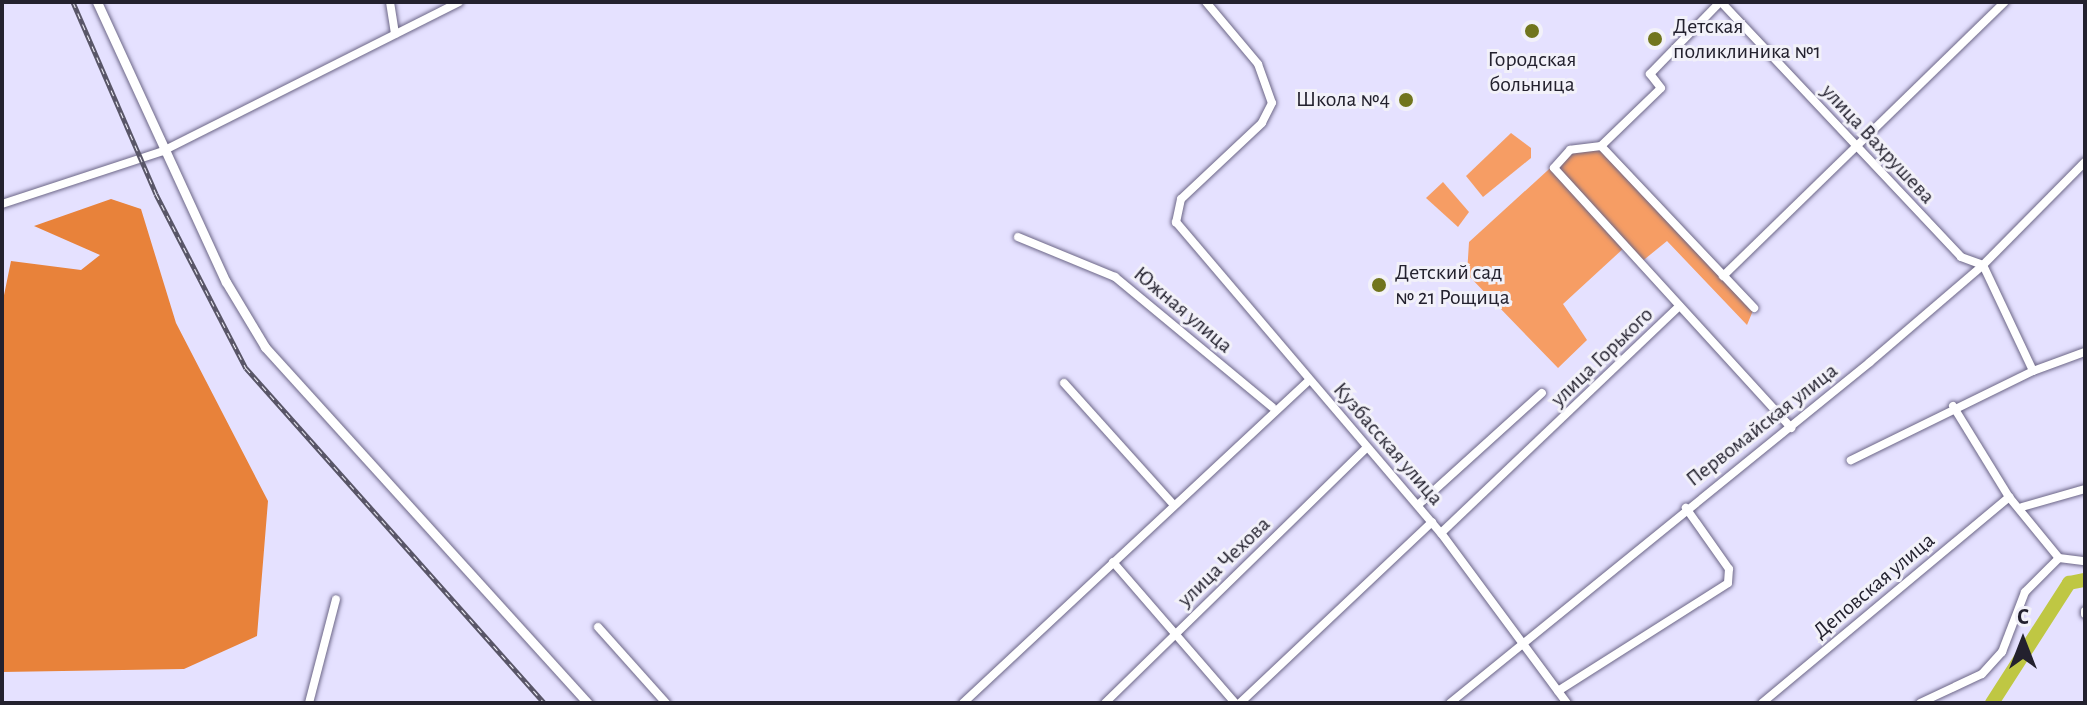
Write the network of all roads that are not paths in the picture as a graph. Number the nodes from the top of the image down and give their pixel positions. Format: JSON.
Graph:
{"nodes":[{"id":1,"x":97,"y":2,"type":"edge"},
{"id":2,"x":390,"y":2,"type":"edge"},
{"id":3,"x":459,"y":2,"type":"edge"},
{"id":4,"x":1206,"y":2,"type":"edge"},
{"id":5,"x":1720,"y":2,"type":"edge"},
{"id":6,"x":2005,"y":2,"type":"edge"},
{"id":7,"x":395,"y":34,"type":"junction"},
{"id":8,"x":1601,"y":146,"type":"junction"},
{"id":9,"x":1859,"y":148,"type":"junction"},
{"id":10,"x":163,"y":151,"type":"junction"},
{"id":11,"x":2085,"y":162,"type":"edge"},
{"id":12,"x":2,"y":204,"type":"edge"},
{"id":13,"x":1018,"y":237,"type":"dead end"},
{"id":14,"x":1983,"y":265,"type":"junction"},
{"id":15,"x":1723,"y":276,"type":"junction"},
{"id":16,"x":1679,"y":306,"type":"junction"},
{"id":17,"x":1754,"y":308,"type":"dead end"},
{"id":18,"x":2085,"y":352,"type":"edge"},
{"id":19,"x":2033,"y":371,"type":"junction"},
{"id":20,"x":1308,"y":381,"type":"junction"},
{"id":21,"x":1064,"y":383,"type":"dead end"},
{"id":22,"x":1542,"y":393,"type":"dead end"},
{"id":23,"x":1953,"y":406,"type":"junction"},
{"id":24,"x":1272,"y":407,"type":"junction"},
{"id":25,"x":1791,"y":428,"type":"junction"},
{"id":26,"x":1367,"y":447,"type":"junction"},
{"id":27,"x":1851,"y":460,"type":"dead end"},
{"id":28,"x":2085,"y":489,"type":"edge"},
{"id":29,"x":2009,"y":497,"type":"junction"},
{"id":30,"x":1173,"y":504,"type":"junction"},
{"id":31,"x":1418,"y":505,"type":"junction"},
{"id":32,"x":2022,"y":507,"type":"junction"},
{"id":33,"x":1686,"y":508,"type":"junction"},
{"id":34,"x":1432,"y":522,"type":"junction"},
{"id":35,"x":1441,"y":533,"type":"junction"},
{"id":36,"x":2059,"y":558,"type":"junction"},
{"id":37,"x":2085,"y":561,"type":"edge"},
{"id":38,"x":1113,"y":562,"type":"junction"},
{"id":39,"x":336,"y":599,"type":"dead end"},
{"id":40,"x":598,"y":627,"type":"dead end"},
{"id":41,"x":1172,"y":638,"type":"junction"},
{"id":42,"x":1527,"y":640,"type":"junction"},
{"id":43,"x":1558,"y":691,"type":"junction"},
{"id":44,"x":309,"y":703,"type":"edge"},
{"id":45,"x":588,"y":703,"type":"edge"},
{"id":46,"x":666,"y":703,"type":"edge"},
{"id":47,"x":963,"y":703,"type":"edge"},
{"id":48,"x":1105,"y":703,"type":"edge"},
{"id":49,"x":1238,"y":703,"type":"edge"},
{"id":50,"x":1450,"y":703,"type":"edge"},
{"id":51,"x":1567,"y":703,"type":"edge"},
{"id":52,"x":1762,"y":703,"type":"edge"},
{"id":53,"x":1920,"y":703,"type":"edge"}],
"edges":[{"from":1,"to":10,"type":"street"},
{"from":2,"to":7,"type":"street"},
{"from":3,"to":7,"type":"street"},
{"from":4,"to":20,"type":"street","name":"Кузбасская улица"},
{"from":5,"to":8,"type":"street"},
{"from":5,"to":9,"type":"street","name":"улица Вахрушева"},
{"from":6,"to":9,"type":"street"},
{"from":7,"to":10,"type":"street"},
{"from":8,"to":15,"type":"street"},
{"from":8,"to":16,"type":"street","name":"улица Горького"},
{"from":9,"to":14,"type":"street","name":"улица Вахрушева"},
{"from":9,"to":15,"type":"street"},
{"from":10,"to":12,"type":"street"},
{"from":10,"to":45,"type":"street"},
{"from":11,"to":14,"type":"street","name":"Первомайская улица"},
{"from":13,"to":24,"type":"street","name":"Южная улица"},
{"from":14,"to":19,"type":"street"},
{"from":14,"to":25,"type":"street","name":"Первомайская улица"},
{"from":15,"to":17,"type":"street"},
{"from":16,"to":25,"type":"street"},
{"from":16,"to":35,"type":"street","name":"улица Горького"},
{"from":18,"to":19,"type":"street"},
{"from":19,"to":23,"type":"street"},
{"from":20,"to":24,"type":"street"},
{"from":20,"to":26,"type":"street","name":"Кузбасская улица"},
{"from":21,"to":30,"type":"street"},
{"from":22,"to":31,"type":"street"},
{"from":23,"to":27,"type":"street"},
{"from":23,"to":29,"type":"street"},
{"from":24,"to":30,"type":"street"},
{"from":25,"to":33,"type":"street","name":"Первомайская улица"},
{"from":26,"to":31,"type":"street","name":"Кузбасская улица"},
{"from":26,"to":41,"type":"street","name":"улица Чехова"},
{"from":28,"to":32,"type":"street"},
{"from":29,"to":32,"type":"street"},
{"from":29,"to":52,"type":"street","name":"Деповская улица"},
{"from":30,"to":38,"type":"street"},
{"from":31,"to":34,"type":"street","name":"Кузбасская улица"},
{"from":32,"to":36,"type":"street"},
{"from":33,"to":42,"type":"street","name":"Первомайская улица"},
{"from":33,"to":43,"type":"street"},
{"from":34,"to":35,"type":"street","name":"Кузбасская улица"},
{"from":34,"to":49,"type":"street"},
{"from":35,"to":42,"type":"street","name":"Кузбасская улица"},
{"from":36,"to":37,"type":"street"},
{"from":36,"to":53,"type":"street"},
{"from":38,"to":41,"type":"street"},
{"from":38,"to":47,"type":"street"},
{"from":39,"to":44,"type":"street"},
{"from":40,"to":46,"type":"street"},
{"from":41,"to":48,"type":"street","name":"улица Чехова"},
{"from":41,"to":49,"type":"street"},
{"from":42,"to":43,"type":"street","name":"Кузбасская улица"},
{"from":42,"to":50,"type":"street","name":"Первомайская улица"},
{"from":43,"to":51,"type":"street","name":"Кузбасская улица"}]}
